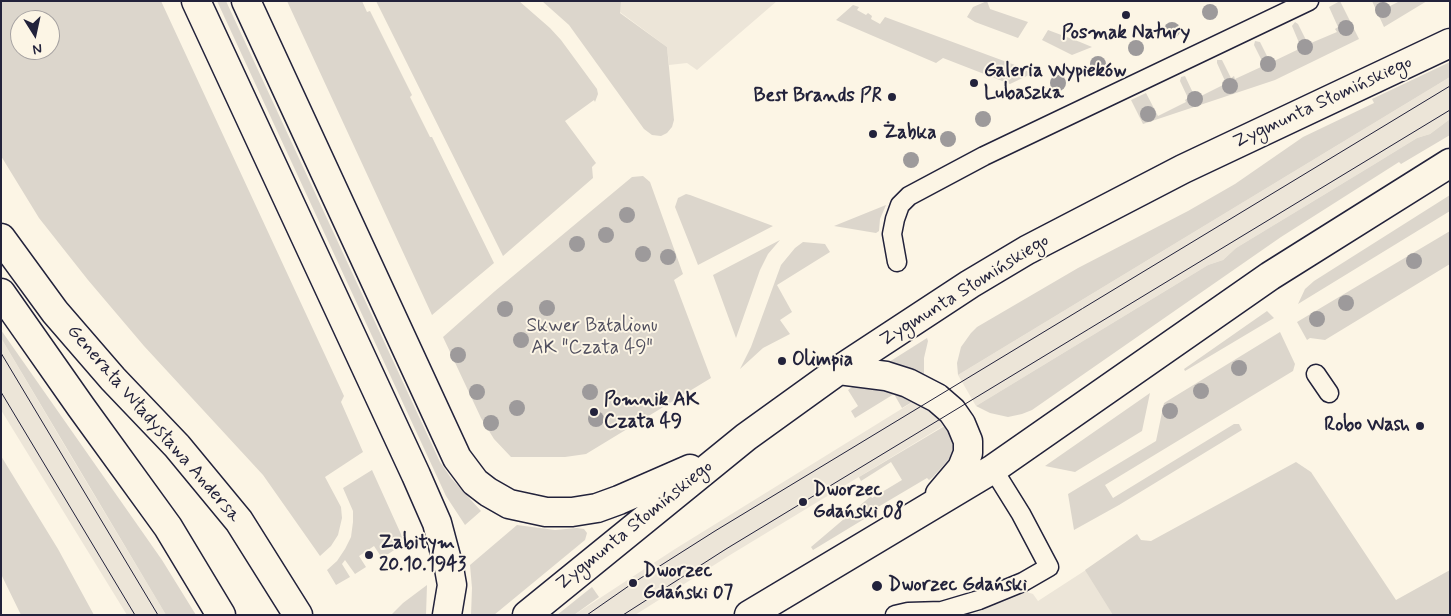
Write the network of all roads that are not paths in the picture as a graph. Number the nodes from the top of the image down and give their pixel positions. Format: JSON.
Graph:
{"nodes":[{"id":1,"x":196,"y":1,"type":"edge"},
{"id":2,"x":246,"y":1,"type":"edge"},
{"id":3,"x":1310,"y":1,"type":"edge"},
{"id":4,"x":1450,"y":42,"type":"edge"},
{"id":5,"x":1450,"y":163,"type":"edge"},
{"id":6,"x":1,"y":238,"type":"edge"},
{"id":7,"x":897,"y":262,"type":"dead end"},
{"id":8,"x":1,"y":293,"type":"edge"},
{"id":9,"x":839,"y":370,"type":"junction"},
{"id":10,"x":1316,"y":374,"type":"dead end"},
{"id":11,"x":1329,"y":393,"type":"dead end"},
{"id":12,"x":723,"y":455,"type":"junction"},
{"id":13,"x":993,"y":469,"type":"junction"},
{"id":14,"x":926,"y":510,"type":"junction"},
{"id":15,"x":291,"y":605,"type":"edge"},
{"id":16,"x":221,"y":615,"type":"edge"},
{"id":17,"x":447,"y":615,"type":"edge"},
{"id":18,"x":527,"y":615,"type":"edge"},
{"id":19,"x":749,"y":615,"type":"edge"},
{"id":20,"x":895,"y":615,"type":"edge"}],
"edges":[{"from":1,"to":17,"type":"main road"},
{"from":2,"to":12,"type":"main road"},
{"from":3,"to":7,"type":"lane"},
{"from":4,"to":9,"type":"main road","name":"Zygmunta Słomińskiego"},
{"from":5,"to":13,"type":"main road"},
{"from":6,"to":15,"type":"main road","name":"Generała Władysława Andersa"},
{"from":8,"to":16,"type":"main road","name":"Generała Władysława Andersa"},
{"from":9,"to":12,"type":"main road","name":"Zygmunta Słomińskiego"},
{"from":9,"to":14,"type":"main road"},
{"from":10,"to":11,"type":"lane"},
{"from":12,"to":18,"type":"main road","name":"Zygmunta Słomińskiego"},
{"from":13,"to":14,"type":"main road"},
{"from":13,"to":20,"type":"lane"},
{"from":14,"to":19,"type":"main road"}]}
